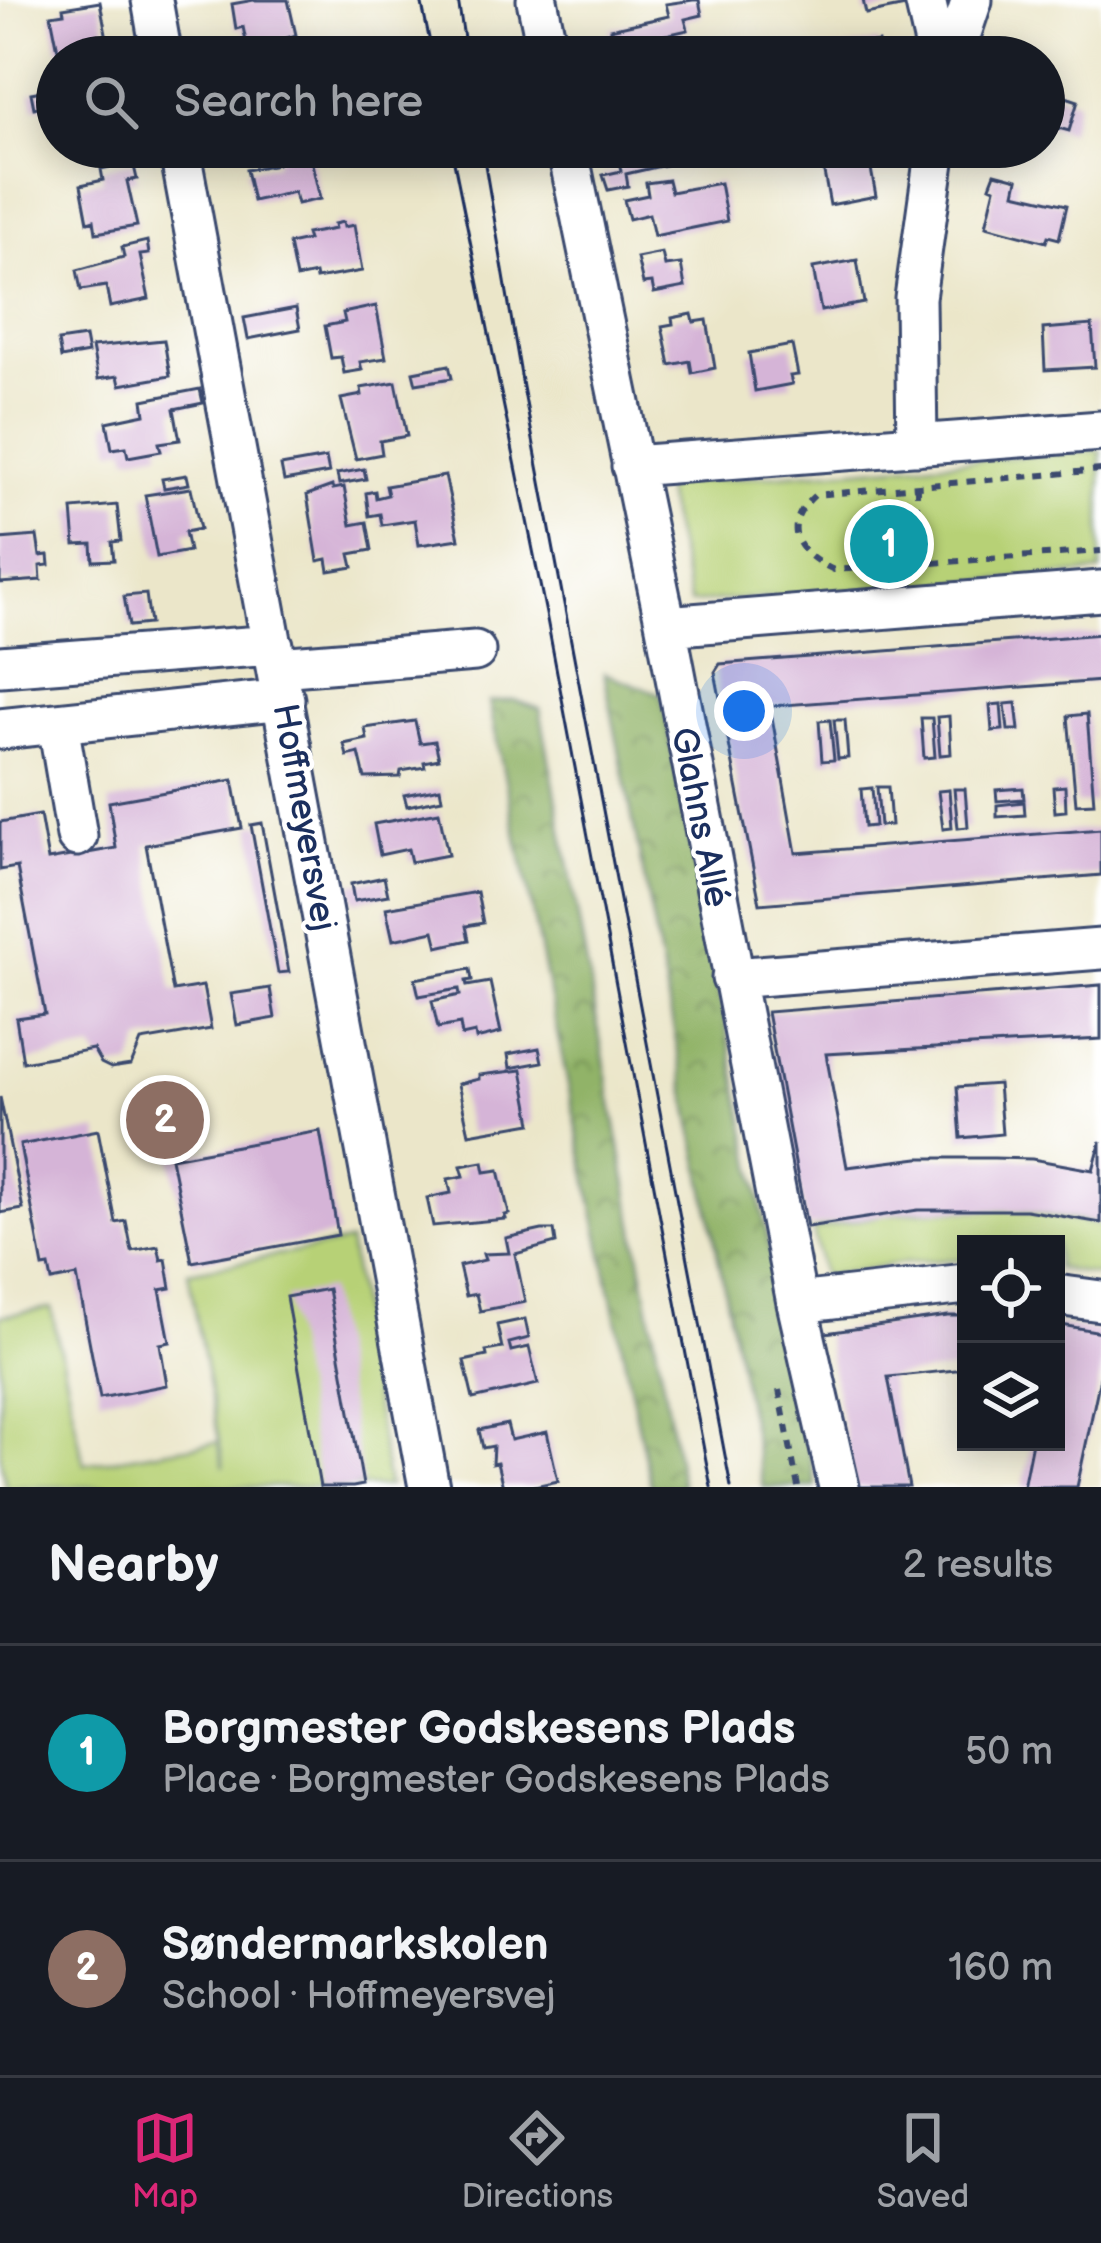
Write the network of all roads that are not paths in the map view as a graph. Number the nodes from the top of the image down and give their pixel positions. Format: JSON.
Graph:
{"nodes":[{"id":1,"x":152,"y":0,"type":"edge"},
{"id":2,"x":537,"y":0,"type":"edge"},
{"id":3,"x":925,"y":0,"type":"edge"},
{"id":4,"x":972,"y":0,"type":"edge"},
{"id":5,"x":158,"y":36,"type":"edge"},
{"id":6,"x":545,"y":36,"type":"edge"},
{"id":7,"x":933,"y":36,"type":"edge"},
{"id":8,"x":960,"y":36,"type":"edge"},
{"id":9,"x":183,"y":168,"type":"edge"},
{"id":10,"x":571,"y":168,"type":"edge"},
{"id":11,"x":933,"y":168,"type":"edge"},
{"id":12,"x":1101,"y":431,"type":"edge"},
{"id":13,"x":917,"y":445,"type":"junction"},
{"id":14,"x":632,"y":466,"type":"junction"},
{"id":15,"x":1101,"y":591,"type":"edge"},
{"id":16,"x":667,"y":626,"type":"junction"},
{"id":17,"x":476,"y":651,"type":"dead end"},
{"id":18,"x":0,"y":666,"type":"edge"},
{"id":19,"x":278,"y":670,"type":"junction"},
{"id":20,"x":58,"y":724,"type":"junction"},
{"id":21,"x":0,"y":729,"type":"edge"},
{"id":22,"x":76,"y":836,"type":"dead end"},
{"id":23,"x":1101,"y":949,"type":"edge"},
{"id":24,"x":732,"y":978,"type":"junction"},
{"id":25,"x":957,"y":1285,"type":"edge"},
{"id":26,"x":1065,"y":1296,"type":"edge"},
{"id":27,"x":1101,"y":1301,"type":"edge"},
{"id":28,"x":797,"y":1303,"type":"junction"},
{"id":29,"x":429,"y":1487,"type":"edge"},
{"id":30,"x":839,"y":1487,"type":"edge"}],
"edges":[{"from":1,"to":5,"type":"street"},
{"from":2,"to":6,"type":"street"},
{"from":3,"to":7,"type":"street"},
{"from":4,"to":8,"type":"street"},
{"from":9,"to":19,"type":"street","name":"Hoffmeyersvej"},
{"from":10,"to":14,"type":"street","name":"Glahns Allé"},
{"from":11,"to":13,"type":"street"},
{"from":12,"to":13,"type":"street"},
{"from":13,"to":14,"type":"street"},
{"from":14,"to":16,"type":"street","name":"Glahns Allé"},
{"from":15,"to":16,"type":"street"},
{"from":16,"to":24,"type":"street","name":"Glahns Allé"},
{"from":17,"to":19,"type":"street"},
{"from":18,"to":19,"type":"street"},
{"from":19,"to":20,"type":"street"},
{"from":19,"to":29,"type":"street","name":"Hoffmeyersvej"},
{"from":20,"to":21,"type":"street"},
{"from":20,"to":22,"type":"street"},
{"from":23,"to":24,"type":"street"},
{"from":24,"to":28,"type":"street","name":"Glahns Allé"},
{"from":25,"to":28,"type":"street"},
{"from":26,"to":27,"type":"street"},
{"from":28,"to":30,"type":"street","name":"Glahns Allé"}]}
